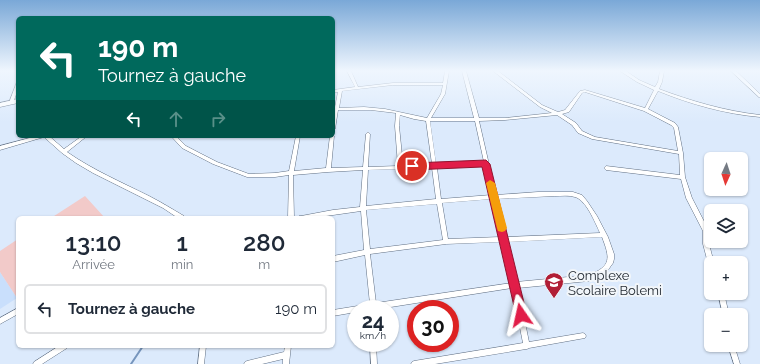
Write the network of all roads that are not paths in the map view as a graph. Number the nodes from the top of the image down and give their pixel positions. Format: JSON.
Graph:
{"nodes":[{"id":1,"x":357,"y":88,"type":"edge"},
{"id":2,"x":444,"y":88,"type":"edge"},
{"id":3,"x":469,"y":88,"type":"edge"},
{"id":4,"x":516,"y":88,"type":"edge"},
{"id":5,"x":751,"y":88,"type":"edge"},
{"id":6,"x":656,"y":89,"type":"joint"},
{"id":7,"x":340,"y":90,"type":"junction"},
{"id":8,"x":335,"y":91,"type":"edge"},
{"id":9,"x":760,"y":96,"type":"edge"},
{"id":10,"x":15,"y":102,"type":"edge"},
{"id":11,"x":0,"y":105,"type":"edge"},
{"id":12,"x":646,"y":110,"type":"junction"},
{"id":13,"x":335,"y":111,"type":"edge"},
{"id":14,"x":398,"y":113,"type":"junction"},
{"id":15,"x":558,"y":114,"type":"junction"},
{"id":16,"x":760,"y":116,"type":"edge"},
{"id":17,"x":477,"y":119,"type":"junction"},
{"id":18,"x":428,"y":120,"type":"junction"},
{"id":19,"x":368,"y":134,"type":"dead end"},
{"id":20,"x":38,"y":138,"type":"edge"},
{"id":21,"x":47,"y":138,"type":"edge"},
{"id":22,"x":82,"y":138,"type":"edge"},
{"id":23,"x":175,"y":138,"type":"edge"},
{"id":24,"x":298,"y":138,"type":"edge"},
{"id":25,"x":332,"y":138,"type":"edge"},
{"id":26,"x":0,"y":148,"type":"edge"},
{"id":27,"x":64,"y":152,"type":"junction"},
{"id":28,"x":681,"y":153,"type":"junction"},
{"id":29,"x":486,"y":164,"type":"junction"},
{"id":30,"x":434,"y":166,"type":"junction"},
{"id":31,"x":401,"y":167,"type":"junction"},
{"id":32,"x":606,"y":168,"type":"dead end"},
{"id":33,"x":367,"y":169,"type":"junction"},
{"id":34,"x":328,"y":170,"type":"junction"},
{"id":35,"x":291,"y":172,"type":"junction"},
{"id":36,"x":683,"y":177,"type":"junction"},
{"id":37,"x":494,"y":196,"type":"junction"},
{"id":38,"x":438,"y":201,"type":"junction"},
{"id":39,"x":363,"y":208,"type":"junction"},
{"id":40,"x":178,"y":216,"type":"edge"},
{"id":41,"x":291,"y":216,"type":"edge"},
{"id":42,"x":313,"y":216,"type":"edge"},
{"id":43,"x":603,"y":235,"type":"junction"},
{"id":44,"x":504,"y":238,"type":"junction"},
{"id":45,"x":446,"y":242,"type":"junction"},
{"id":46,"x":369,"y":252,"type":"junction"},
{"id":47,"x":710,"y":256,"type":"edge"},
{"id":48,"x":335,"y":259,"type":"edge"},
{"id":49,"x":515,"y":285,"type":"junction"},
{"id":50,"x":372,"y":300,"type":"edge"},
{"id":51,"x":399,"y":304,"type":"edge"},
{"id":52,"x":347,"y":311,"type":"edge"},
{"id":53,"x":16,"y":312,"type":"edge"},
{"id":54,"x":335,"y":313,"type":"edge"},
{"id":55,"x":0,"y":321,"type":"edge"},
{"id":56,"x":583,"y":336,"type":"dead end"},
{"id":57,"x":528,"y":346,"type":"junction"},
{"id":58,"x":62,"y":348,"type":"edge"},
{"id":59,"x":203,"y":348,"type":"edge"},
{"id":60,"x":288,"y":348,"type":"edge"},
{"id":61,"x":373,"y":352,"type":"edge"},
{"id":62,"x":733,"y":352,"type":"edge"},
{"id":63,"x":287,"y":356,"type":"junction"},
{"id":64,"x":36,"y":364,"type":"edge"},
{"id":65,"x":201,"y":364,"type":"edge"},
{"id":66,"x":247,"y":364,"type":"edge"},
{"id":67,"x":286,"y":364,"type":"edge"},
{"id":68,"x":374,"y":364,"type":"edge"},
{"id":69,"x":414,"y":364,"type":"edge"},
{"id":70,"x":737,"y":364,"type":"edge"}],
"edges":[{"from":1,"to":7,"type":"street"},
{"from":2,"to":18,"type":"street"},
{"from":3,"to":17,"type":"street"},
{"from":4,"to":15,"type":"street"},
{"from":5,"to":9,"type":"street"},
{"from":6,"to":12,"type":"street"},
{"from":6,"to":16,"type":"street"},
{"from":7,"to":8,"type":"street"},
{"from":7,"to":13,"type":"street"},
{"from":10,"to":11,"type":"street"},
{"from":12,"to":15,"type":"street"},
{"from":12,"to":28,"type":"street"},
{"from":13,"to":14,"type":"street"},
{"from":14,"to":18,"type":"street"},
{"from":14,"to":31,"type":"street"},
{"from":15,"to":17,"type":"street"},
{"from":15,"to":28,"type":"street"},
{"from":17,"to":18,"type":"street"},
{"from":17,"to":29,"type":"street"},
{"from":18,"to":30,"type":"street"},
{"from":19,"to":33,"type":"street"},
{"from":20,"to":26,"type":"street"},
{"from":21,"to":27,"type":"street"},
{"from":22,"to":27,"type":"street"},
{"from":23,"to":35,"type":"street"},
{"from":24,"to":35,"type":"street"},
{"from":25,"to":34,"type":"street"},
{"from":27,"to":40,"type":"street"},
{"from":28,"to":36,"type":"street"},
{"from":29,"to":30,"type":"street"},
{"from":29,"to":37,"type":"street"},
{"from":30,"to":31,"type":"street"},
{"from":30,"to":38,"type":"street"},
{"from":31,"to":33,"type":"street"},
{"from":32,"to":36,"type":"street"},
{"from":33,"to":34,"type":"street"},
{"from":33,"to":39,"type":"street"},
{"from":34,"to":35,"type":"street"},
{"from":35,"to":41,"type":"street"},
{"from":36,"to":47,"type":"street"},
{"from":37,"to":38,"type":"street"},
{"from":37,"to":43,"type":"street"},
{"from":37,"to":44,"type":"street"},
{"from":38,"to":39,"type":"street"},
{"from":38,"to":45,"type":"street"},
{"from":39,"to":42,"type":"street"},
{"from":39,"to":46,"type":"street"},
{"from":43,"to":44,"type":"street"},
{"from":43,"to":49,"type":"street"},
{"from":44,"to":45,"type":"street"},
{"from":44,"to":49,"type":"street"},
{"from":45,"to":46,"type":"street"},
{"from":46,"to":48,"type":"street"},
{"from":46,"to":50,"type":"street"},
{"from":49,"to":51,"type":"street"},
{"from":49,"to":57,"type":"street"},
{"from":52,"to":54,"type":"street"},
{"from":53,"to":55,"type":"street"},
{"from":56,"to":57,"type":"street"},
{"from":57,"to":69,"type":"street"},
{"from":58,"to":64,"type":"street"},
{"from":59,"to":65,"type":"street"},
{"from":60,"to":63,"type":"street"},
{"from":61,"to":68,"type":"street"},
{"from":62,"to":70,"type":"street"},
{"from":63,"to":66,"type":"street"},
{"from":63,"to":67,"type":"street"}]}
